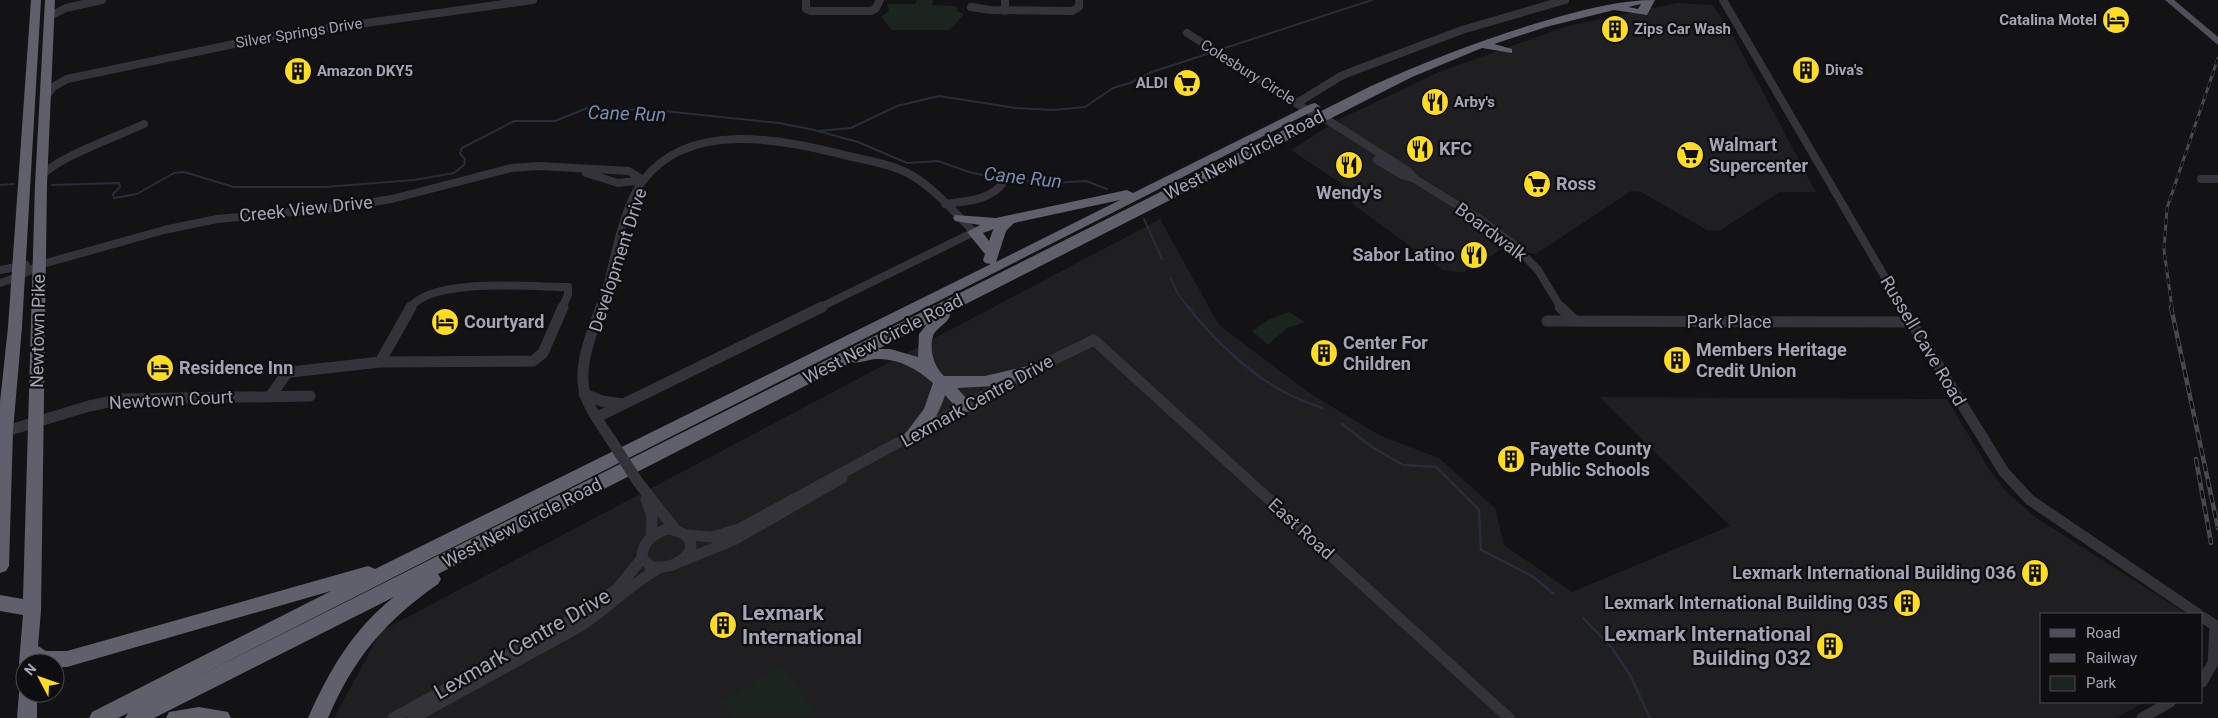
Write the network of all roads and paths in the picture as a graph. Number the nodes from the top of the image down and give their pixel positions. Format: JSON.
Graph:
{"nodes":[{"id":1,"x":36,"y":0,"type":"edge"},
{"id":2,"x":102,"y":0,"type":"edge"},
{"id":3,"x":533,"y":0,"type":"edge"},
{"id":4,"x":806,"y":0,"type":"edge"},
{"id":5,"x":880,"y":0,"type":"edge"},
{"id":6,"x":1005,"y":0,"type":"edge"},
{"id":7,"x":1079,"y":0,"type":"edge"},
{"id":8,"x":1565,"y":0,"type":"edge"},
{"id":9,"x":1646,"y":0,"type":"edge"},
{"id":10,"x":1650,"y":0,"type":"edge"},
{"id":11,"x":1722,"y":0,"type":"edge"},
{"id":12,"x":2169,"y":0,"type":"edge"},
{"id":13,"x":1609,"y":4,"type":"edge"},
{"id":14,"x":971,"y":7,"type":"dead end"},
{"id":15,"x":50,"y":8,"type":"edge"},
{"id":16,"x":1005,"y":11,"type":"junction"},
{"id":17,"x":1187,"y":33,"type":"dead end"},
{"id":18,"x":2218,"y":42,"type":"edge"},
{"id":19,"x":33,"y":54,"type":"junction"},
{"id":20,"x":47,"y":69,"type":"junction"},
{"id":21,"x":67,"y":79,"type":"junction"},
{"id":22,"x":46,"y":97,"type":"junction"},
{"id":23,"x":1297,"y":103,"type":"junction"},
{"id":24,"x":1313,"y":114,"type":"junction"},
{"id":25,"x":144,"y":124,"type":"dead end"},
{"id":26,"x":75,"y":155,"type":"junction"},
{"id":27,"x":43,"y":156,"type":"junction"},
{"id":28,"x":658,"y":166,"type":"junction"},
{"id":29,"x":576,"y":169,"type":"junction"},
{"id":30,"x":629,"y":171,"type":"junction"},
{"id":31,"x":42,"y":176,"type":"junction"},
{"id":32,"x":2201,"y":179,"type":"dead end"},
{"id":33,"x":2218,"y":179,"type":"edge"},
{"id":34,"x":643,"y":180,"type":"junction"},
{"id":35,"x":1169,"y":180,"type":"junction"},
{"id":36,"x":618,"y":183,"type":"junction"},
{"id":37,"x":1002,"y":183,"type":"dead end"},
{"id":38,"x":634,"y":198,"type":"junction"},
{"id":39,"x":945,"y":204,"type":"junction"},
{"id":40,"x":960,"y":218,"type":"junction"},
{"id":41,"x":1003,"y":221,"type":"junction"},
{"id":42,"x":974,"y":232,"type":"junction"},
{"id":43,"x":992,"y":253,"type":"junction"},
{"id":44,"x":39,"y":265,"type":"junction"},
{"id":45,"x":0,"y":270,"type":"edge"},
{"id":46,"x":18,"y":271,"type":"junction"},
{"id":47,"x":971,"y":281,"type":"junction"},
{"id":48,"x":0,"y":282,"type":"edge"},
{"id":49,"x":960,"y":301,"type":"junction"},
{"id":50,"x":1574,"y":319,"type":"junction"},
{"id":51,"x":1547,"y":321,"type":"dead end"},
{"id":52,"x":1912,"y":322,"type":"junction"},
{"id":53,"x":1094,"y":340,"type":"joint"},
{"id":54,"x":924,"y":345,"type":"junction"},
{"id":55,"x":903,"y":356,"type":"junction"},
{"id":56,"x":380,"y":362,"type":"junction"},
{"id":57,"x":826,"y":368,"type":"junction"},
{"id":58,"x":1028,"y":372,"type":"junction"},
{"id":59,"x":936,"y":376,"type":"junction"},
{"id":60,"x":584,"y":394,"type":"junction"},
{"id":61,"x":270,"y":396,"type":"junction"},
{"id":62,"x":310,"y":396,"type":"dead end"},
{"id":63,"x":624,"y":404,"type":"junction"},
{"id":64,"x":966,"y":407,"type":"junction"},
{"id":65,"x":597,"y":417,"type":"junction"},
{"id":66,"x":36,"y":422,"type":"junction"},
{"id":67,"x":3,"y":432,"type":"edge"},
{"id":68,"x":910,"y":438,"type":"junction"},
{"id":69,"x":611,"y":440,"type":"junction"},
{"id":70,"x":5,"y":464,"type":"junction"},
{"id":71,"x":862,"y":464,"type":"junction"},
{"id":72,"x":638,"y":482,"type":"junction"},
{"id":73,"x":0,"y":485,"type":"edge"},
{"id":74,"x":675,"y":529,"type":"junction"},
{"id":75,"x":688,"y":535,"type":"junction"},
{"id":76,"x":651,"y":536,"type":"junction"},
{"id":77,"x":474,"y":548,"type":"junction"},
{"id":78,"x":642,"y":558,"type":"junction"},
{"id":79,"x":682,"y":561,"type":"junction"},
{"id":80,"x":403,"y":563,"type":"junction"},
{"id":81,"x":0,"y":566,"type":"edge"},
{"id":82,"x":659,"y":568,"type":"junction"},
{"id":83,"x":0,"y":602,"type":"edge"},
{"id":84,"x":32,"y":611,"type":"junction"},
{"id":85,"x":2196,"y":613,"type":"edge"},
{"id":86,"x":2203,"y":618,"type":"edge"},
{"id":87,"x":2217,"y":626,"type":"edge"},
{"id":88,"x":29,"y":653,"type":"edge"},
{"id":89,"x":65,"y":659,"type":"edge"},
{"id":90,"x":2203,"y":681,"type":"edge"},
{"id":91,"x":2168,"y":703,"type":"edge"},
{"id":92,"x":99,"y":718,"type":"edge"},
{"id":93,"x":135,"y":718,"type":"edge"},
{"id":94,"x":176,"y":718,"type":"edge"},
{"id":95,"x":220,"y":718,"type":"edge"},
{"id":96,"x":318,"y":718,"type":"edge"},
{"id":97,"x":393,"y":718,"type":"edge"},
{"id":98,"x":413,"y":718,"type":"edge"},
{"id":99,"x":1509,"y":718,"type":"edge"},
{"id":100,"x":2142,"y":718,"type":"edge"}],
"edges":[{"from":1,"to":19,"type":"highway","name":"Newtown Pike"},
{"from":2,"to":15,"type":"street"},
{"from":3,"to":21,"type":"street","name":"Silver Springs Drive"},
{"from":4,"to":5,"type":"street"},
{"from":6,"to":16,"type":"street"},
{"from":7,"to":16,"type":"street"},
{"from":8,"to":23,"type":"street"},
{"from":9,"to":13,"type":"highway","name":"West New Circle Road"},
{"from":10,"to":13,"type":"highway"},
{"from":11,"to":52,"type":"street","name":"Russell Cave Road"},
{"from":12,"to":18,"type":"main road"},
{"from":13,"to":24,"type":"highway","name":"West New Circle Road"},
{"from":13,"to":24,"type":"highway","name":"West New Circle Road"},
{"from":14,"to":16,"type":"street"},
{"from":15,"to":20,"type":"highway","name":"Newtown Pike"},
{"from":17,"to":23,"type":"street","name":"Colesbury Circle"},
{"from":19,"to":20,"type":"highway"},
{"from":19,"to":46,"type":"highway","name":"Newtown Pike"},
{"from":20,"to":21,"type":"street"},
{"from":20,"to":22,"type":"highway","name":"Newtown Pike"},
{"from":21,"to":22,"type":"street","name":"Silver Springs Drive"},
{"from":22,"to":27,"type":"highway","name":"Newtown Pike"},
{"from":23,"to":24,"type":"street","name":"Colesbury Circle"},
{"from":24,"to":35,"type":"highway","name":"West New Circle Road"},
{"from":24,"to":49,"type":"highway","name":"West New Circle Road"},
{"from":24,"to":50,"type":"street","name":"Boardwalk"},
{"from":25,"to":26,"type":"street"},
{"from":26,"to":27,"type":"street"},
{"from":26,"to":31,"type":"street"},
{"from":27,"to":31,"type":"highway","name":"Newtown Pike"},
{"from":28,"to":30,"type":"street","name":"Creek View Drive"},
{"from":28,"to":34,"type":"street","name":"Development Drive"},
{"from":28,"to":39,"type":"street","name":"Development Drive"},
{"from":29,"to":30,"type":"street","name":"Creek View Drive"},
{"from":29,"to":36,"type":"street","name":"Creek View Drive"},
{"from":29,"to":44,"type":"street","name":"Creek View Drive"},
{"from":30,"to":34,"type":"street"},
{"from":31,"to":44,"type":"highway","name":"Newtown Pike"},
{"from":32,"to":33,"type":"street"},
{"from":34,"to":36,"type":"street","name":"Creek View Drive"},
{"from":34,"to":38,"type":"street","name":"Development Drive"},
{"from":35,"to":41,"type":"highway"},
{"from":35,"to":47,"type":"highway","name":"West New Circle Road"},
{"from":36,"to":38,"type":"street","name":"Creek View Drive"},
{"from":37,"to":39,"type":"street"},
{"from":38,"to":60,"type":"street","name":"Development Drive"},
{"from":39,"to":40,"type":"street","name":"Development Drive"},
{"from":40,"to":41,"type":"highway"},
{"from":40,"to":42,"type":"street","name":"Development Drive"},
{"from":41,"to":42,"type":"highway"},
{"from":41,"to":43,"type":"highway"},
{"from":42,"to":43,"type":"highway"},
{"from":42,"to":63,"type":"street"},
{"from":43,"to":47,"type":"highway"},
{"from":44,"to":46,"type":"street","name":"Creek View Drive"},
{"from":44,"to":66,"type":"highway","name":"Newtown Pike"},
{"from":45,"to":46,"type":"street"},
{"from":46,"to":48,"type":"street"},
{"from":46,"to":67,"type":"highway","name":"Newtown Pike"},
{"from":47,"to":80,"type":"highway","name":"West New Circle Road"},
{"from":49,"to":54,"type":"highway"},
{"from":49,"to":57,"type":"highway","name":"West New Circle Road"},
{"from":50,"to":51,"type":"street","name":"Park Place"},
{"from":50,"to":52,"type":"street","name":"Park Place"},
{"from":52,"to":85,"type":"street","name":"Russell Cave Road"},
{"from":53,"to":58,"type":"street","name":"Lexmark Centre Drive"},
{"from":53,"to":99,"type":"street","name":"East Road"},
{"from":54,"to":55,"type":"highway"},
{"from":54,"to":59,"type":"highway"},
{"from":55,"to":57,"type":"highway"},
{"from":55,"to":59,"type":"highway"},
{"from":56,"to":56,"type":"street"},
{"from":56,"to":61,"type":"street"},
{"from":57,"to":77,"type":"highway","name":"West New Circle Road"},
{"from":58,"to":59,"type":"highway"},
{"from":58,"to":64,"type":"street","name":"Lexmark Centre Drive"},
{"from":59,"to":64,"type":"highway"},
{"from":59,"to":68,"type":"highway"},
{"from":60,"to":63,"type":"street"},
{"from":60,"to":65,"type":"street"},
{"from":61,"to":62,"type":"street","name":"Newtown Court"},
{"from":61,"to":66,"type":"street","name":"Newtown Court"},
{"from":63,"to":65,"type":"street"},
{"from":63,"to":69,"type":"street"},
{"from":64,"to":68,"type":"street","name":"Lexmark Centre Drive"},
{"from":65,"to":69,"type":"street"},
{"from":66,"to":67,"type":"street","name":"Newtown Court"},
{"from":66,"to":84,"type":"highway","name":"Newtown Pike"},
{"from":67,"to":70,"type":"highway","name":"Newtown Pike"},
{"from":68,"to":71,"type":"street","name":"Lexmark Centre Drive"},
{"from":69,"to":72,"type":"street","bridge":true},
{"from":70,"to":73,"type":"highway"},
{"from":70,"to":81,"type":"highway","name":"Newtown Pike"},
{"from":71,"to":75,"type":"street","name":"Lexmark Centre Drive"},
{"from":71,"to":79,"type":"street","name":"Lexmark Centre Drive"},
{"from":72,"to":74,"type":"street"},
{"from":72,"to":76,"type":"street"},
{"from":74,"to":75,"type":"street"},
{"from":74,"to":76,"type":"street"},
{"from":75,"to":79,"type":"street"},
{"from":76,"to":78,"type":"street"},
{"from":77,"to":93,"type":"highway","name":"West New Circle Road"},
{"from":77,"to":96,"type":"highway"},
{"from":78,"to":82,"type":"street"},
{"from":78,"to":97,"type":"street","name":"Lexmark Centre Drive"},
{"from":79,"to":82,"type":"street"},
{"from":80,"to":89,"type":"highway"},
{"from":80,"to":92,"type":"highway","name":"West New Circle Road"},
{"from":82,"to":98,"type":"street","name":"Lexmark Centre Drive"},
{"from":83,"to":84,"type":"highway"},
{"from":84,"to":88,"type":"highway","name":"Newtown Pike"},
{"from":86,"to":87,"type":"street"},
{"from":87,"to":90,"type":"street"},
{"from":91,"to":100,"type":"street"},
{"from":94,"to":95,"type":"highway"}]}
